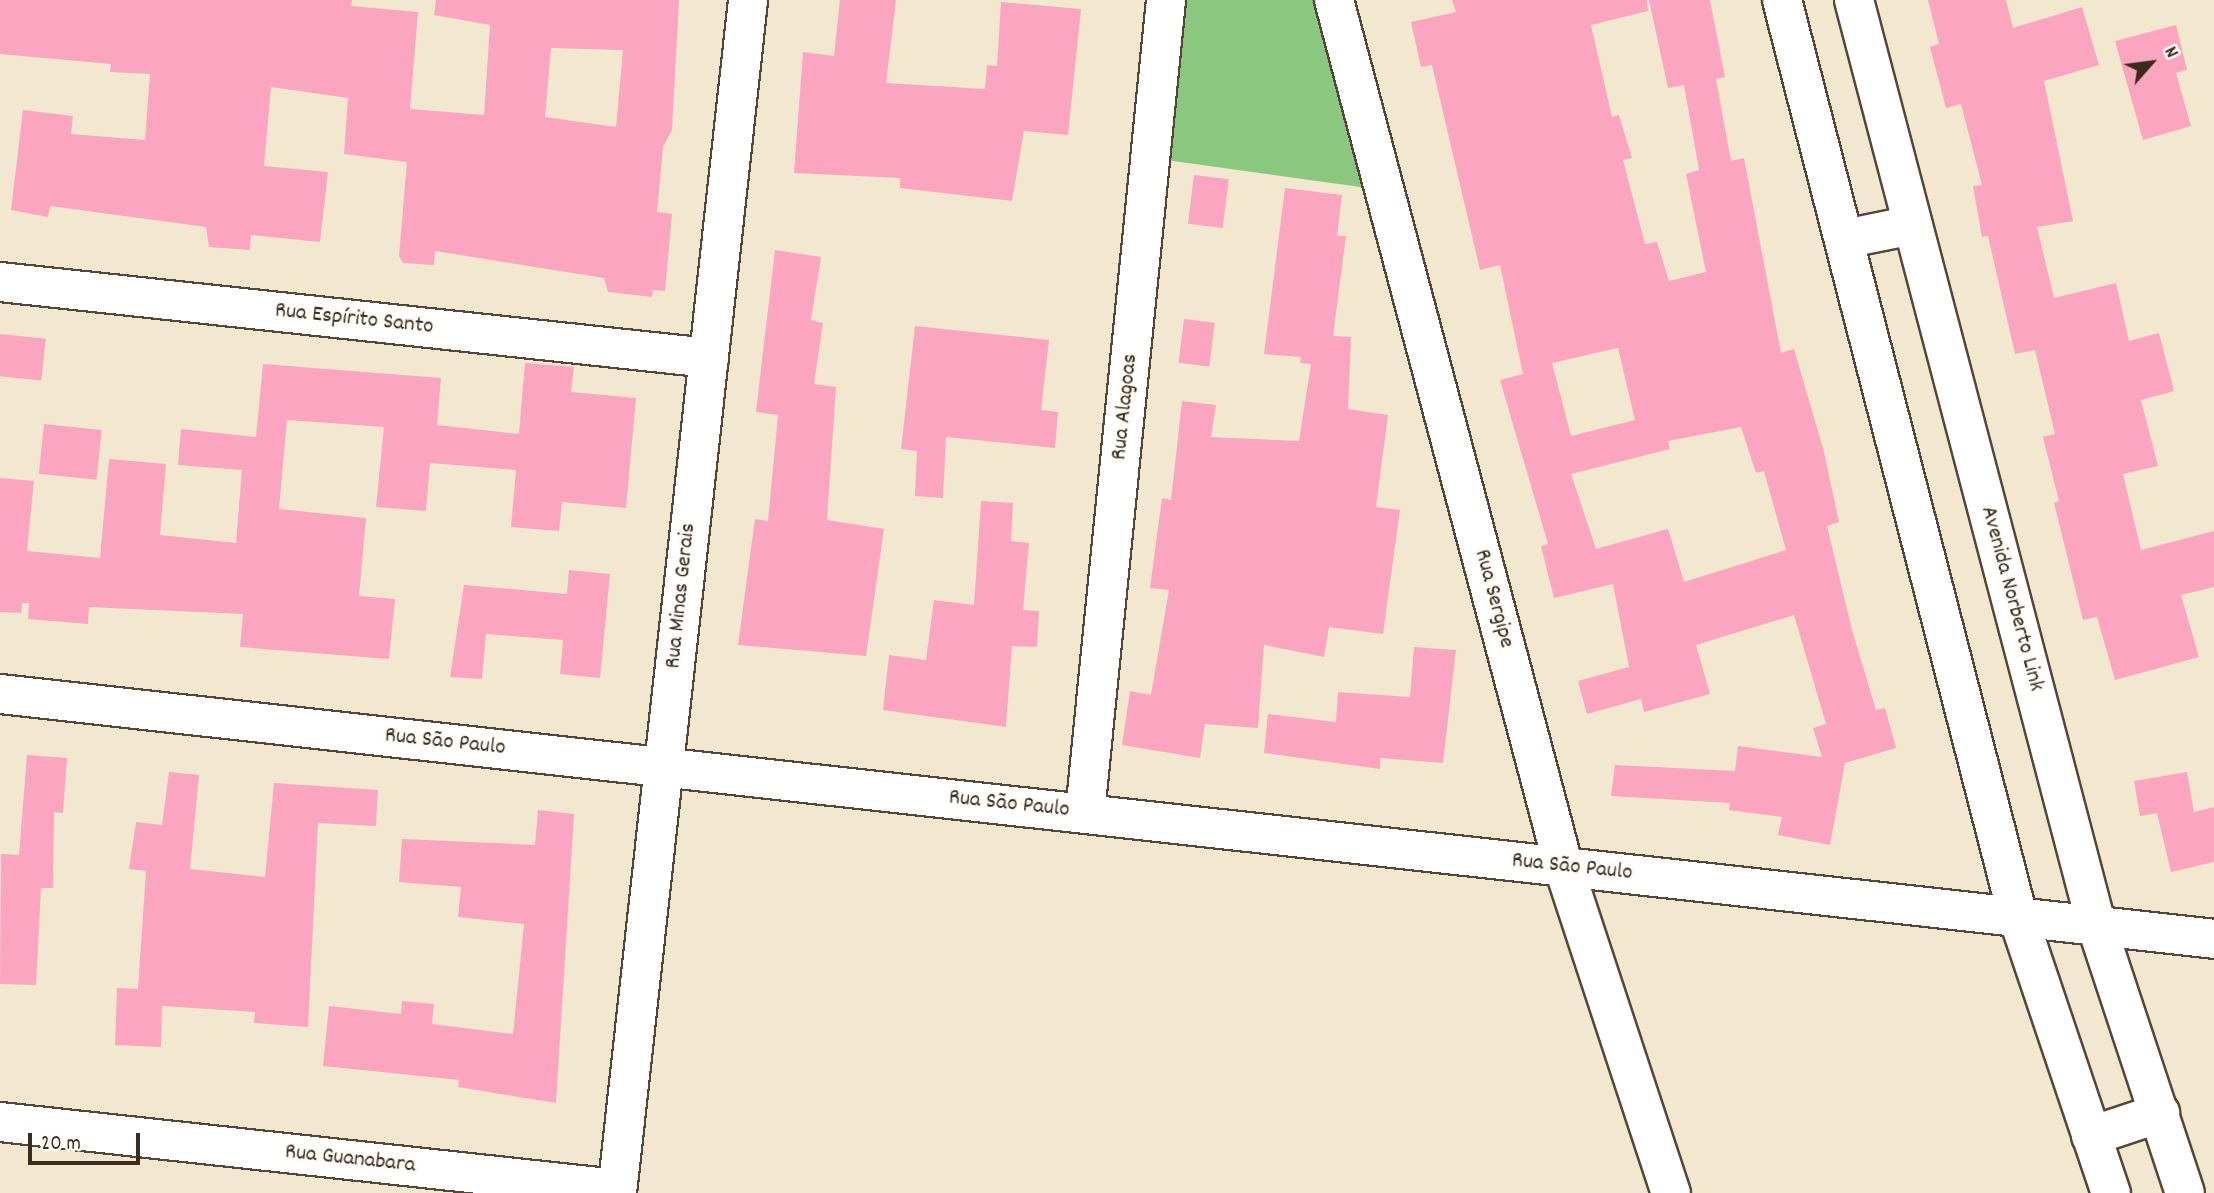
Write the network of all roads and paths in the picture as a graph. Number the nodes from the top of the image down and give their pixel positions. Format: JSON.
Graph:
{"nodes":[{"id":1,"x":748,"y":0,"type":"edge"},
{"id":2,"x":1167,"y":0,"type":"edge"},
{"id":3,"x":1334,"y":0,"type":"edge"},
{"id":4,"x":1782,"y":0,"type":"edge"},
{"id":5,"x":1854,"y":0,"type":"edge"},
{"id":6,"x":1913,"y":225,"type":"junction"},
{"id":7,"x":1844,"y":239,"type":"junction"},
{"id":8,"x":0,"y":282,"type":"edge"},
{"id":9,"x":709,"y":358,"type":"junction"},
{"id":10,"x":0,"y":694,"type":"edge"},
{"id":11,"x":664,"y":767,"type":"junction"},
{"id":12,"x":1085,"y":813,"type":"junction"},
{"id":13,"x":1564,"y":868,"type":"junction"},
{"id":14,"x":2018,"y":917,"type":"junction"},
{"id":15,"x":2096,"y":925,"type":"junction"},
{"id":16,"x":2214,"y":939,"type":"edge"},
{"id":17,"x":2160,"y":1113,"type":"junction"},
{"id":18,"x":0,"y":1122,"type":"edge"},
{"id":19,"x":2091,"y":1136,"type":"junction"},
{"id":20,"x":617,"y":1191,"type":"edge"},
{"id":21,"x":1671,"y":1193,"type":"edge"},
{"id":22,"x":2111,"y":1193,"type":"edge"},
{"id":23,"x":2185,"y":1193,"type":"edge"}],
"edges":[{"from":1,"to":9,"type":"street","name":"Rua Minas Gerais"},
{"from":2,"to":12,"type":"street","name":"Rua Alagoas"},
{"from":3,"to":13,"type":"street","name":"Rua Sergipe"},
{"from":4,"to":7,"type":"street"},
{"from":5,"to":6,"type":"street","name":"Avenida Norberto Link"},
{"from":6,"to":7,"type":"street"},
{"from":6,"to":15,"type":"street","name":"Avenida Norberto Link"},
{"from":7,"to":14,"type":"street"},
{"from":8,"to":9,"type":"street","name":"Rua Espírito Santo"},
{"from":9,"to":11,"type":"street","name":"Rua Minas Gerais"},
{"from":10,"to":11,"type":"street","name":"Rua São Paulo"},
{"from":11,"to":12,"type":"street","name":"Rua São Paulo"},
{"from":11,"to":20,"type":"street","name":"Rua Minas Gerais"},
{"from":12,"to":13,"type":"street","name":"Rua São Paulo"},
{"from":13,"to":14,"type":"street","name":"Rua São Paulo"},
{"from":13,"to":21,"type":"street","name":"Rua Sergipe"},
{"from":14,"to":15,"type":"street","name":"Rua São Paulo"},
{"from":14,"to":19,"type":"street"},
{"from":15,"to":16,"type":"street","name":"Rua São Paulo"},
{"from":15,"to":17,"type":"street","name":"Avenida Norberto Link"},
{"from":17,"to":19,"type":"street"},
{"from":17,"to":23,"type":"street","name":"Avenida Norberto Link"},
{"from":18,"to":20,"type":"street","name":"Rua Guanabara"},
{"from":19,"to":22,"type":"street"}]}
